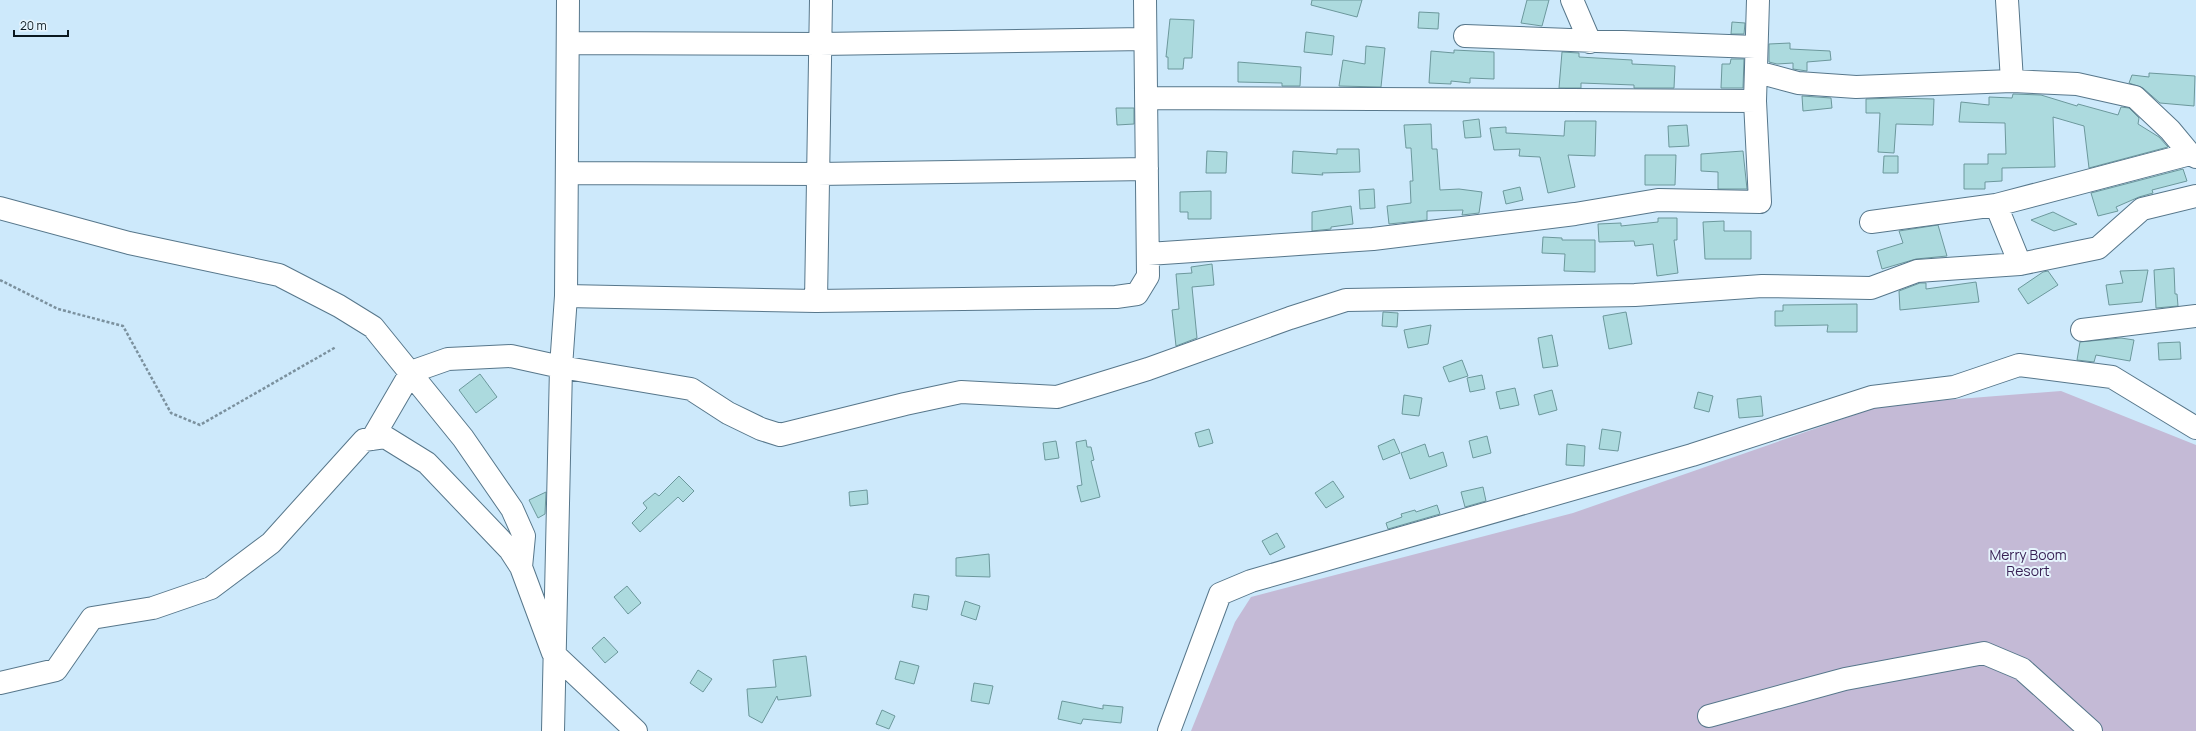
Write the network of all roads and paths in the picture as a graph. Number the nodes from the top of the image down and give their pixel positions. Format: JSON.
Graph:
{"nodes":[{"id":1,"x":568,"y":0,"type":"edge"},
{"id":2,"x":821,"y":0,"type":"edge"},
{"id":3,"x":1145,"y":0,"type":"edge"},
{"id":4,"x":1572,"y":0,"type":"edge"},
{"id":5,"x":1758,"y":0,"type":"edge"},
{"id":6,"x":2007,"y":0,"type":"edge"},
{"id":7,"x":1466,"y":36,"type":"dead end"},
{"id":8,"x":1144,"y":39,"type":"junction"},
{"id":9,"x":568,"y":42,"type":"junction"},
{"id":10,"x":1590,"y":42,"type":"junction"},
{"id":11,"x":820,"y":44,"type":"junction"},
{"id":12,"x":1756,"y":47,"type":"junction"},
{"id":13,"x":1757,"y":72,"type":"junction"},
{"id":14,"x":2012,"y":81,"type":"junction"},
{"id":15,"x":1147,"y":98,"type":"junction"},
{"id":16,"x":1755,"y":101,"type":"junction"},
{"id":17,"x":2193,"y":155,"type":"edge"},
{"id":18,"x":1147,"y":169,"type":"junction"},
{"id":19,"x":568,"y":173,"type":"junction"},
{"id":20,"x":818,"y":174,"type":"junction"},
{"id":21,"x":2196,"y":196,"type":"edge"},
{"id":22,"x":1996,"y":205,"type":"junction"},
{"id":23,"x":0,"y":208,"type":"edge"},
{"id":24,"x":1871,"y":222,"type":"dead end"},
{"id":25,"x":1148,"y":254,"type":"junction"},
{"id":26,"x":2020,"y":264,"type":"junction"},
{"id":27,"x":0,"y":280,"type":"edge"},
{"id":28,"x":566,"y":296,"type":"junction"},
{"id":29,"x":816,"y":301,"type":"junction"},
{"id":30,"x":2196,"y":316,"type":"edge"},
{"id":31,"x":2082,"y":330,"type":"dead end"},
{"id":32,"x":336,"y":347,"type":"dead end"},
{"id":33,"x":561,"y":367,"type":"junction"},
{"id":34,"x":411,"y":372,"type":"junction"},
{"id":35,"x":2196,"y":428,"type":"edge"},
{"id":36,"x":372,"y":439,"type":"junction"},
{"id":37,"x":521,"y":567,"type":"junction"},
{"id":38,"x":553,"y":653,"type":"junction"},
{"id":39,"x":0,"y":682,"type":"edge"},
{"id":40,"x":1709,"y":716,"type":"dead end"},
{"id":41,"x":553,"y":731,"type":"edge"},
{"id":42,"x":636,"y":731,"type":"edge"},
{"id":43,"x":1169,"y":731,"type":"edge"},
{"id":44,"x":2092,"y":731,"type":"edge"}],
"edges":[{"from":1,"to":9,"type":"street"},
{"from":2,"to":11,"type":"street"},
{"from":3,"to":8,"type":"street"},
{"from":4,"to":10,"type":"street"},
{"from":5,"to":12,"type":"street"},
{"from":6,"to":14,"type":"street"},
{"from":7,"to":10,"type":"street"},
{"from":8,"to":11,"type":"street"},
{"from":8,"to":15,"type":"street"},
{"from":9,"to":11,"type":"street"},
{"from":9,"to":19,"type":"street"},
{"from":10,"to":12,"type":"street"},
{"from":11,"to":20,"type":"street"},
{"from":12,"to":13,"type":"street"},
{"from":13,"to":14,"type":"street"},
{"from":13,"to":16,"type":"street"},
{"from":14,"to":17,"type":"street"},
{"from":15,"to":16,"type":"street"},
{"from":15,"to":18,"type":"street"},
{"from":16,"to":25,"type":"street"},
{"from":17,"to":22,"type":"street"},
{"from":18,"to":20,"type":"street"},
{"from":18,"to":25,"type":"street"},
{"from":19,"to":20,"type":"street"},
{"from":19,"to":28,"type":"street"},
{"from":20,"to":29,"type":"street"},
{"from":21,"to":26,"type":"street"},
{"from":22,"to":24,"type":"street"},
{"from":22,"to":26,"type":"street"},
{"from":23,"to":34,"type":"street"},
{"from":25,"to":29,"type":"street"},
{"from":26,"to":33,"type":"street"},
{"from":27,"to":32,"type":"path"},
{"from":28,"to":29,"type":"street"},
{"from":28,"to":33,"type":"street"},
{"from":30,"to":31,"type":"street"},
{"from":33,"to":34,"type":"street"},
{"from":33,"to":38,"type":"street"},
{"from":34,"to":36,"type":"street"},
{"from":34,"to":37,"type":"street"},
{"from":35,"to":43,"type":"street"},
{"from":36,"to":37,"type":"street"},
{"from":36,"to":39,"type":"street"},
{"from":37,"to":38,"type":"street"},
{"from":38,"to":41,"type":"street"},
{"from":38,"to":42,"type":"street"},
{"from":40,"to":44,"type":"street"}]}
